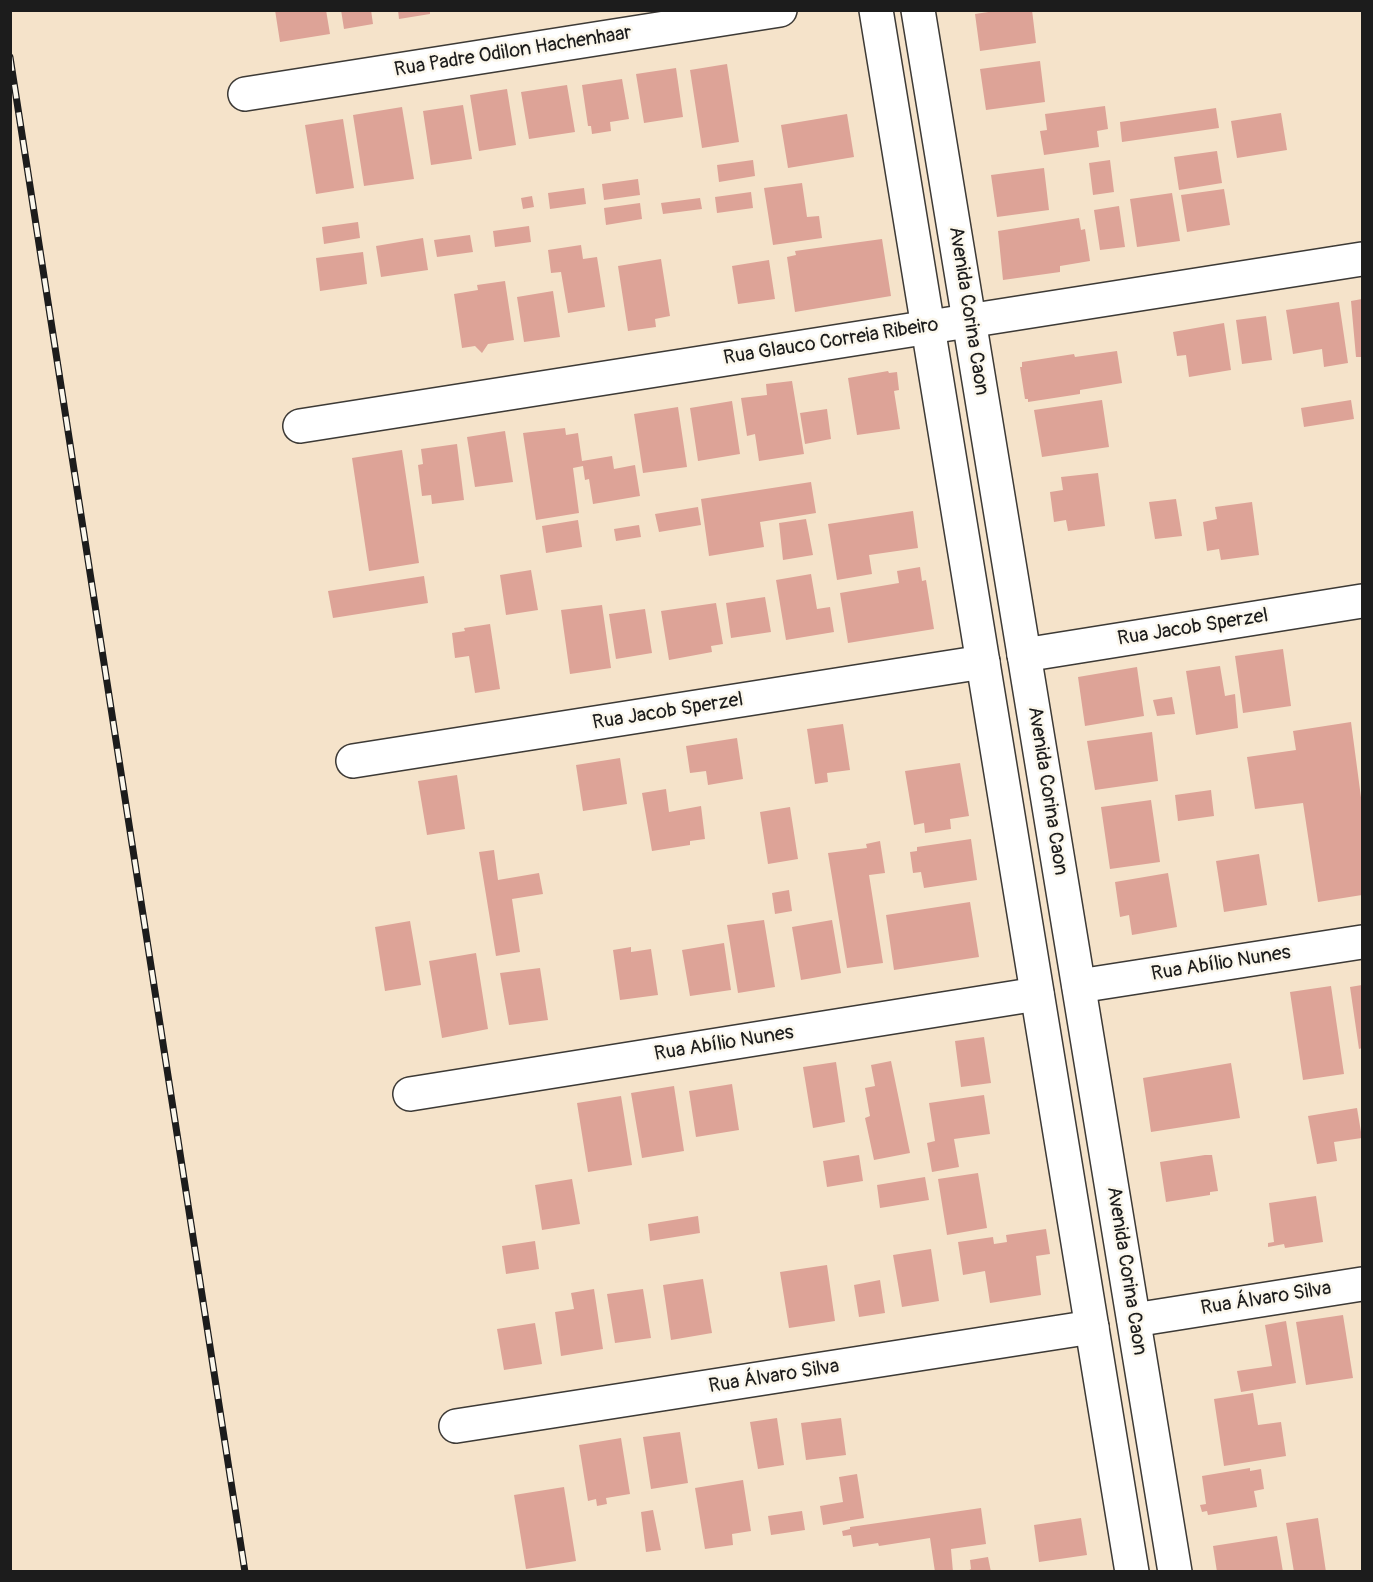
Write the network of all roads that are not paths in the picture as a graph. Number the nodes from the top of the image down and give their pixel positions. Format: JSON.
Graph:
{"nodes":[{"id":1,"x":780,"y":10,"type":"edge"},
{"id":2,"x":876,"y":10,"type":"edge"},
{"id":3,"x":918,"y":10,"type":"edge"},
{"id":4,"x":246,"y":94,"type":"dead end"},
{"id":5,"x":1362,"y":259,"type":"edge"},
{"id":6,"x":969,"y":321,"type":"junction"},
{"id":7,"x":928,"y":327,"type":"junction"},
{"id":8,"x":300,"y":426,"type":"dead end"},
{"id":9,"x":1362,"y":601,"type":"edge"},
{"id":10,"x":1024,"y":655,"type":"junction"},
{"id":11,"x":983,"y":662,"type":"junction"},
{"id":12,"x":354,"y":761,"type":"dead end"},
{"id":13,"x":1362,"y":942,"type":"edge"},
{"id":14,"x":1079,"y":986,"type":"junction"},
{"id":15,"x":1037,"y":994,"type":"junction"},
{"id":16,"x":410,"y":1094,"type":"dead end"},
{"id":17,"x":1362,"y":1284,"type":"edge"},
{"id":18,"x":1134,"y":1320,"type":"junction"},
{"id":19,"x":1092,"y":1327,"type":"junction"},
{"id":20,"x":456,"y":1426,"type":"dead end"},
{"id":21,"x":1132,"y":1572,"type":"edge"},
{"id":22,"x":1175,"y":1572,"type":"edge"}],
"edges":[{"from":1,"to":4,"type":"street","name":"Rua Padre Odilon Hachenhaar"},
{"from":2,"to":7,"type":"street"},
{"from":3,"to":6,"type":"street","name":"Avenida Corina Caon"},
{"from":5,"to":6,"type":"street","name":"Rua Glauco Correia Ribeiro"},
{"from":6,"to":7,"type":"street","name":"Rua Glauco Correia Ribeiro"},
{"from":6,"to":10,"type":"street","name":"Avenida Corina Caon"},
{"from":7,"to":8,"type":"street","name":"Rua Glauco Correia Ribeiro"},
{"from":7,"to":11,"type":"street"},
{"from":9,"to":10,"type":"street","name":"Rua Jacob Sperzel"},
{"from":10,"to":14,"type":"street","name":"Avenida Corina Caon"},
{"from":11,"to":12,"type":"street","name":"Rua Jacob Sperzel"},
{"from":11,"to":15,"type":"street"},
{"from":13,"to":14,"type":"street","name":"Rua Abílio Nunes"},
{"from":14,"to":18,"type":"street","name":"Avenida Corina Caon"},
{"from":15,"to":16,"type":"street","name":"Rua Abílio Nunes"},
{"from":15,"to":19,"type":"street"},
{"from":17,"to":18,"type":"street","name":"Rua Álvaro Silva"},
{"from":18,"to":22,"type":"street","name":"Avenida Corina Caon"},
{"from":19,"to":20,"type":"street","name":"Rua Álvaro Silva"},
{"from":19,"to":21,"type":"street"}]}
